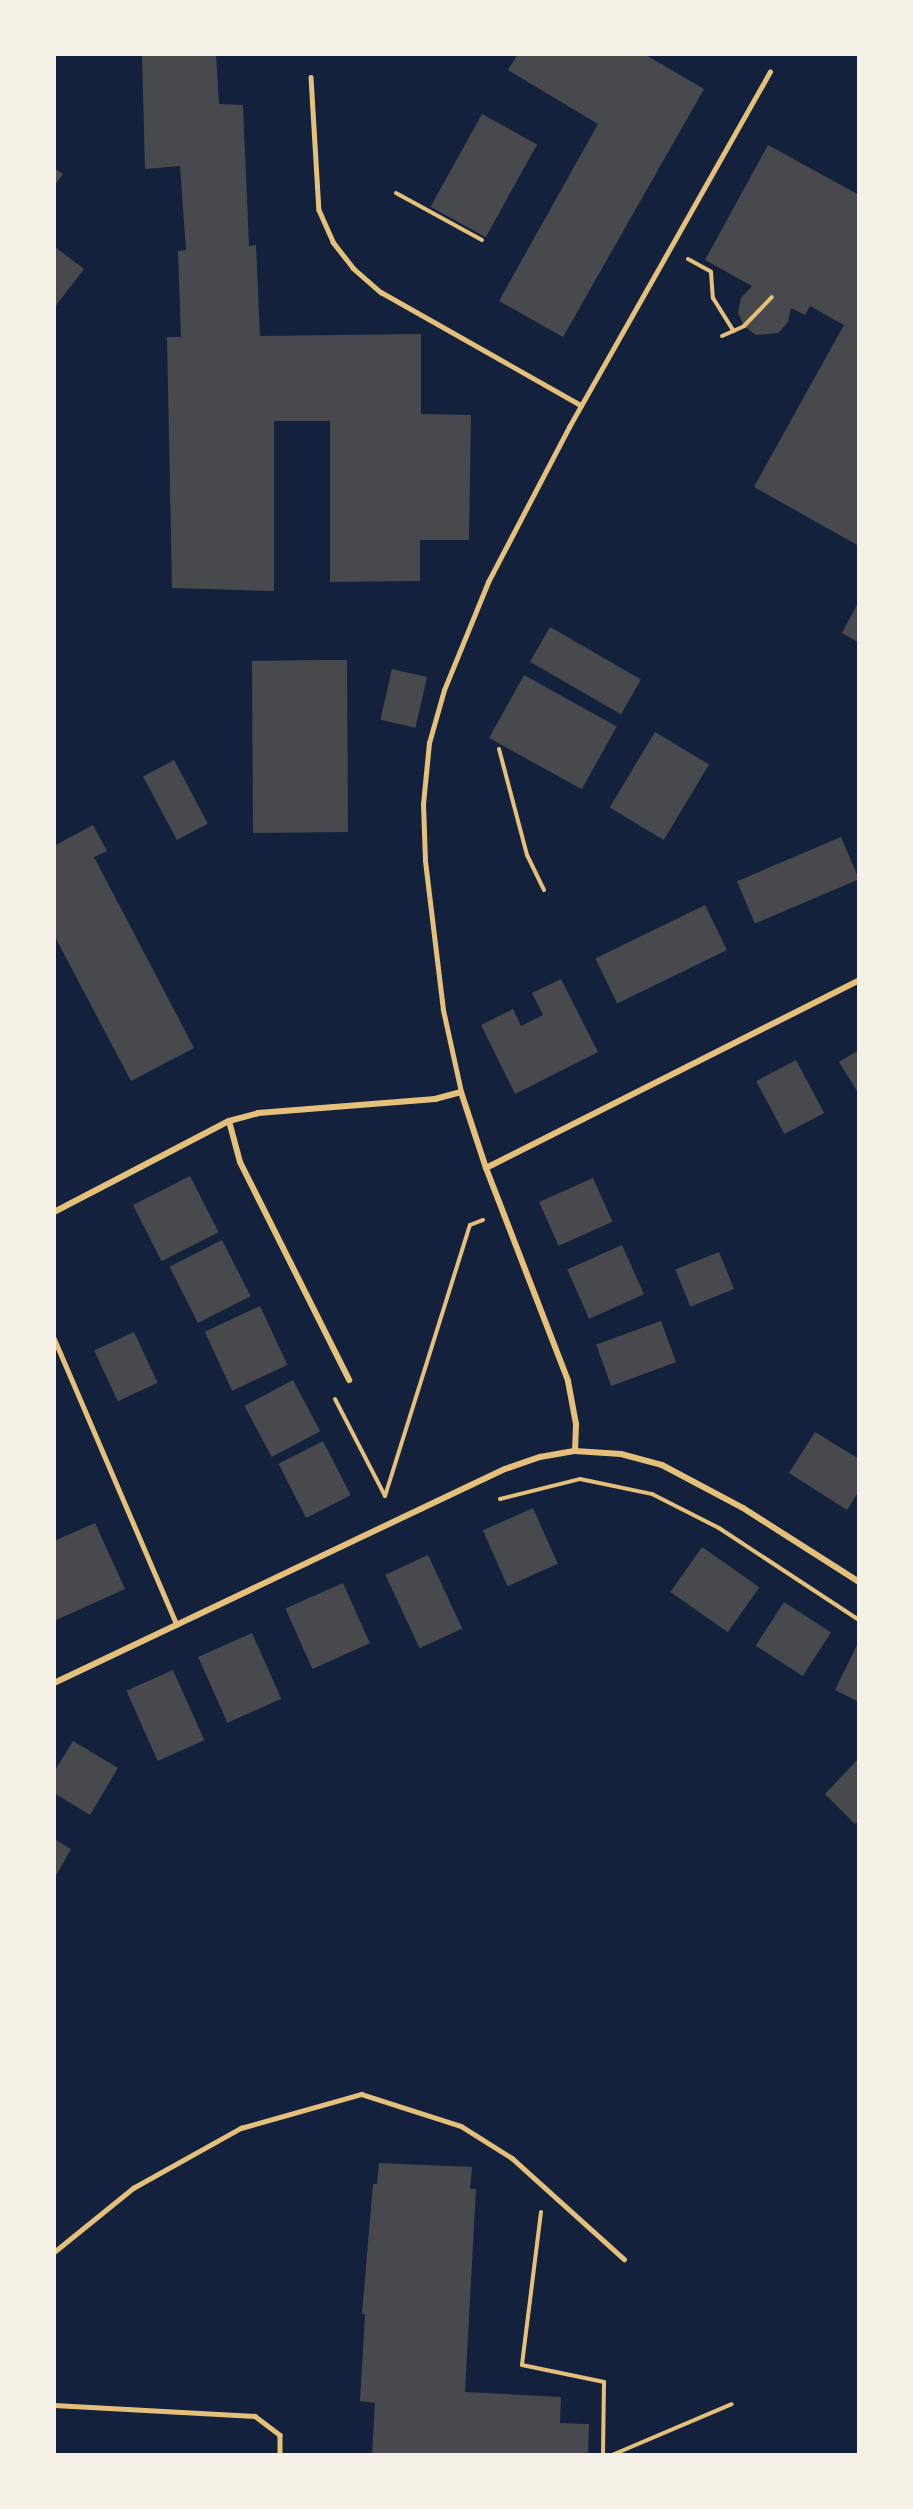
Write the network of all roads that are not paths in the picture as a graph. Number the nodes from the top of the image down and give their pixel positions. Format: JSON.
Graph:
{"nodes":[{"id":1,"x":770,"y":72,"type":"dead end"},
{"id":2,"x":311,"y":77,"type":"dead end"},
{"id":3,"x":581,"y":405,"type":"junction"},
{"id":4,"x":859,"y":980,"type":"edge"},
{"id":5,"x":461,"y":1092,"type":"junction"},
{"id":6,"x":229,"y":1121,"type":"junction"},
{"id":7,"x":486,"y":1168,"type":"junction"},
{"id":8,"x":54,"y":1212,"type":"edge"},
{"id":9,"x":54,"y":1338,"type":"edge"},
{"id":10,"x":349,"y":1380,"type":"road end"},
{"id":11,"x":575,"y":1451,"type":"junction"},
{"id":12,"x":859,"y":1582,"type":"edge"},
{"id":13,"x":177,"y":1626,"type":"junction"},
{"id":14,"x":54,"y":1683,"type":"edge"},
{"id":15,"x":54,"y":2252,"type":"edge"},
{"id":16,"x":624,"y":2259,"type":"dead end"},
{"id":17,"x":54,"y":2405,"type":"edge"},
{"id":18,"x":280,"y":2455,"type":"edge"}],
"edges":[{"from":1,"to":3,"type":"lane"},
{"from":2,"to":3,"type":"lane"},
{"from":3,"to":5,"type":"lane"},
{"from":4,"to":7,"type":"street"},
{"from":5,"to":6,"type":"street"},
{"from":5,"to":7,"type":"street"},
{"from":6,"to":8,"type":"street"},
{"from":6,"to":10,"type":"street"},
{"from":7,"to":11,"type":"street"},
{"from":9,"to":13,"type":"lane"},
{"from":11,"to":12,"type":"street"},
{"from":11,"to":13,"type":"street"},
{"from":13,"to":14,"type":"street"},
{"from":15,"to":16,"type":"lane"},
{"from":17,"to":18,"type":"lane"}]}
